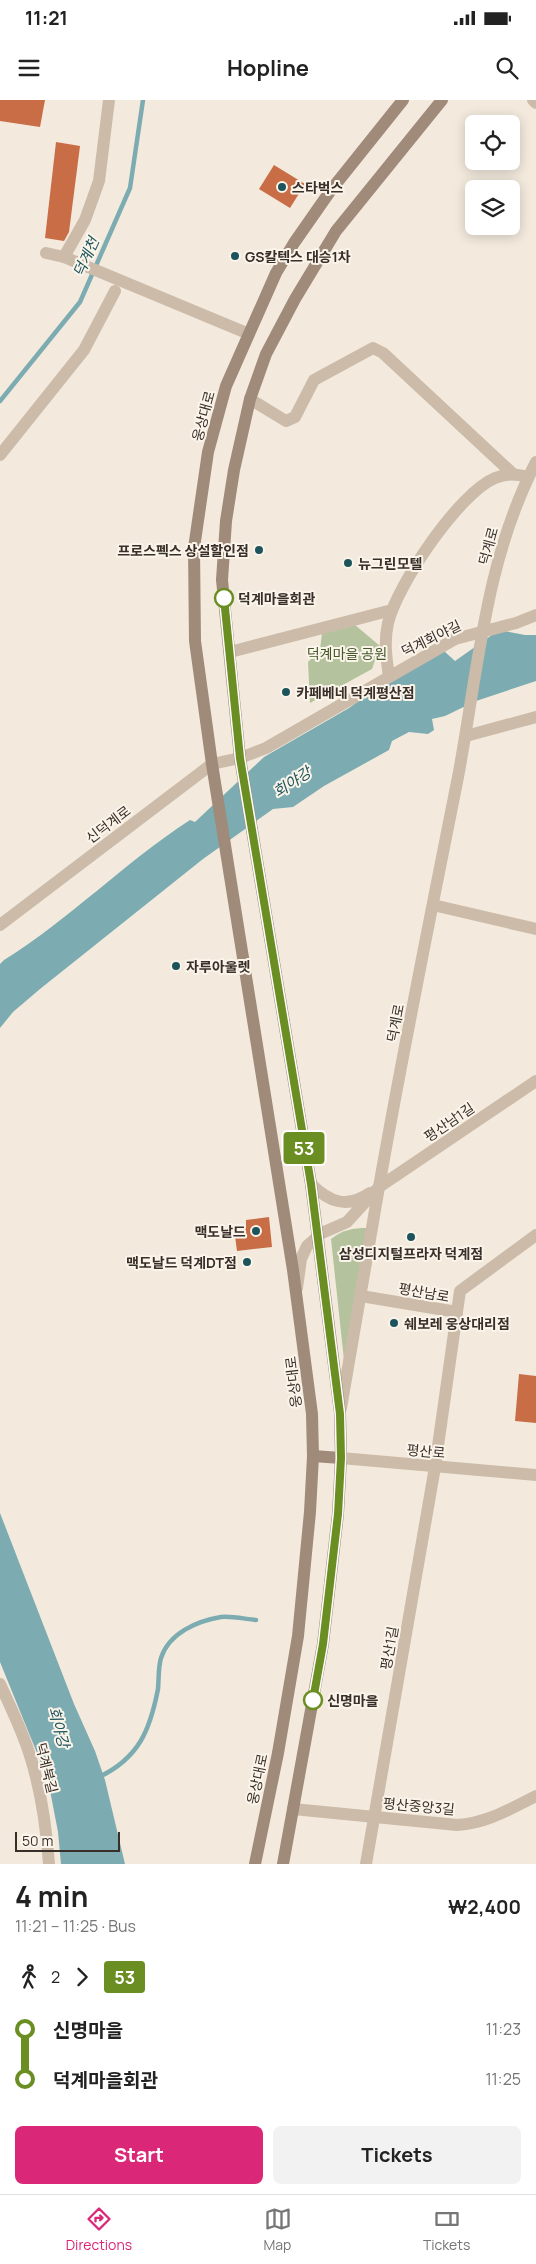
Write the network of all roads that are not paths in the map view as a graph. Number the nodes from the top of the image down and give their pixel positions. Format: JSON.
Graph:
{"nodes":[{"id":1,"x":109,"y":100,"type":"edge"},
{"id":2,"x":403,"y":100,"type":"edge"},
{"id":3,"x":442,"y":100,"type":"edge"},
{"id":4,"x":532,"y":100,"type":"edge"},
{"id":5,"x":536,"y":103,"type":"edge"},
{"id":6,"x":46,"y":254,"type":"dead end"},
{"id":7,"x":64,"y":258,"type":"junction"},
{"id":8,"x":115,"y":291,"type":"dead end"},
{"id":9,"x":249,"y":334,"type":"junction"},
{"id":10,"x":250,"y":399,"type":"junction"},
{"id":11,"x":0,"y":455,"type":"edge"},
{"id":12,"x":536,"y":462,"type":"edge"},
{"id":13,"x":512,"y":473,"type":"junction"},
{"id":14,"x":528,"y":477,"type":"junction"},
{"id":15,"x":392,"y":610,"type":"junction"},
{"id":16,"x":536,"y":615,"type":"edge"},
{"id":17,"x":481,"y":636,"type":"junction"},
{"id":18,"x":230,"y":652,"type":"junction"},
{"id":19,"x":389,"y":676,"type":"junction"},
{"id":20,"x":536,"y":717,"type":"edge"},
{"id":21,"x":466,"y":730,"type":"junction"},
{"id":22,"x":212,"y":764,"type":"junction"},
{"id":23,"x":241,"y":764,"type":"junction"},
{"id":24,"x":433,"y":904,"type":"junction"},
{"id":25,"x":0,"y":925,"type":"edge"},
{"id":26,"x":536,"y":928,"type":"edge"},
{"id":27,"x":536,"y":1081,"type":"edge"},
{"id":28,"x":311,"y":1184,"type":"junction"},
{"id":29,"x":378,"y":1187,"type":"junction"},
{"id":30,"x":318,"y":1235,"type":"junction"},
{"id":31,"x":536,"y":1236,"type":"edge"},
{"id":32,"x":296,"y":1293,"type":"junction"},
{"id":33,"x":361,"y":1296,"type":"junction"},
{"id":34,"x":457,"y":1312,"type":"junction"},
{"id":35,"x":340,"y":1414,"type":"junction"},
{"id":36,"x":313,"y":1456,"type":"junction"},
{"id":37,"x":341,"y":1458,"type":"junction"},
{"id":38,"x":434,"y":1466,"type":"junction"},
{"id":39,"x":536,"y":1475,"type":"edge"},
{"id":40,"x":0,"y":1684,"type":"edge"},
{"id":41,"x":536,"y":1796,"type":"edge"},
{"id":42,"x":293,"y":1809,"type":"junction"},
{"id":43,"x":375,"y":1818,"type":"junction"},
{"id":44,"x":49,"y":1864,"type":"edge"},
{"id":45,"x":255,"y":1864,"type":"edge"},
{"id":46,"x":282,"y":1864,"type":"edge"},
{"id":47,"x":366,"y":1864,"type":"edge"}],
"edges":[{"from":1,"to":7,"type":"street"},
{"from":2,"to":9,"type":"main road","name":"웅상대로"},
{"from":3,"to":10,"type":"main road"},
{"from":4,"to":5,"type":"street"},
{"from":6,"to":7,"type":"street"},
{"from":7,"to":9,"type":"street"},
{"from":8,"to":11,"type":"street"},
{"from":9,"to":22,"type":"main road","name":"웅상대로"},
{"from":10,"to":13,"type":"street"},
{"from":10,"to":18,"type":"main road"},
{"from":12,"to":14,"type":"street","name":"덕계로"},
{"from":13,"to":14,"type":"street"},
{"from":13,"to":15,"type":"street"},
{"from":14,"to":17,"type":"street","name":"덕계로"},
{"from":15,"to":18,"type":"street"},
{"from":15,"to":19,"type":"street"},
{"from":16,"to":17,"type":"street","name":"덕계회야길"},
{"from":17,"to":19,"type":"street","name":"덕계회야길"},
{"from":17,"to":21,"type":"street","name":"덕계로"},
{"from":18,"to":23,"type":"main road"},
{"from":19,"to":23,"type":"street","name":"덕계회야길"},
{"from":20,"to":21,"type":"street"},
{"from":21,"to":24,"type":"street","name":"덕계로"},
{"from":22,"to":23,"type":"street","name":"신덕계로"},
{"from":22,"to":25,"type":"street","name":"신덕계로"},
{"from":22,"to":32,"type":"main road","name":"웅상대로"},
{"from":23,"to":28,"type":"main road"},
{"from":24,"to":26,"type":"street"},
{"from":24,"to":29,"type":"street","name":"덕계로"},
{"from":27,"to":29,"type":"street","name":"평산남1길"},
{"from":28,"to":29,"type":"street"},
{"from":28,"to":30,"type":"main road"},
{"from":29,"to":30,"type":"street"},
{"from":29,"to":33,"type":"street","name":"덕계로"},
{"from":30,"to":32,"type":"street"},
{"from":30,"to":35,"type":"main road"},
{"from":31,"to":34,"type":"street","name":"평산남로"},
{"from":32,"to":36,"type":"main road","name":"웅상대로"},
{"from":33,"to":34,"type":"street","name":"평산남로"},
{"from":33,"to":35,"type":"street","name":"덕계로"},
{"from":34,"to":38,"type":"street","name":"평산1길"},
{"from":35,"to":37,"type":"main road"},
{"from":36,"to":37,"type":"main road","name":"평산로"},
{"from":36,"to":45,"type":"main road","name":"웅상대로"},
{"from":37,"to":38,"type":"street","name":"평산로"},
{"from":37,"to":42,"type":"main road"},
{"from":38,"to":39,"type":"street","name":"평산로"},
{"from":38,"to":43,"type":"street","name":"평산1길"},
{"from":40,"to":44,"type":"street","name":"덕계북길"},
{"from":41,"to":43,"type":"street","name":"평산중앙3길"},
{"from":42,"to":43,"type":"street","name":"평산중앙3길"},
{"from":42,"to":46,"type":"main road"},
{"from":43,"to":47,"type":"street","name":"평산1길"}]}
